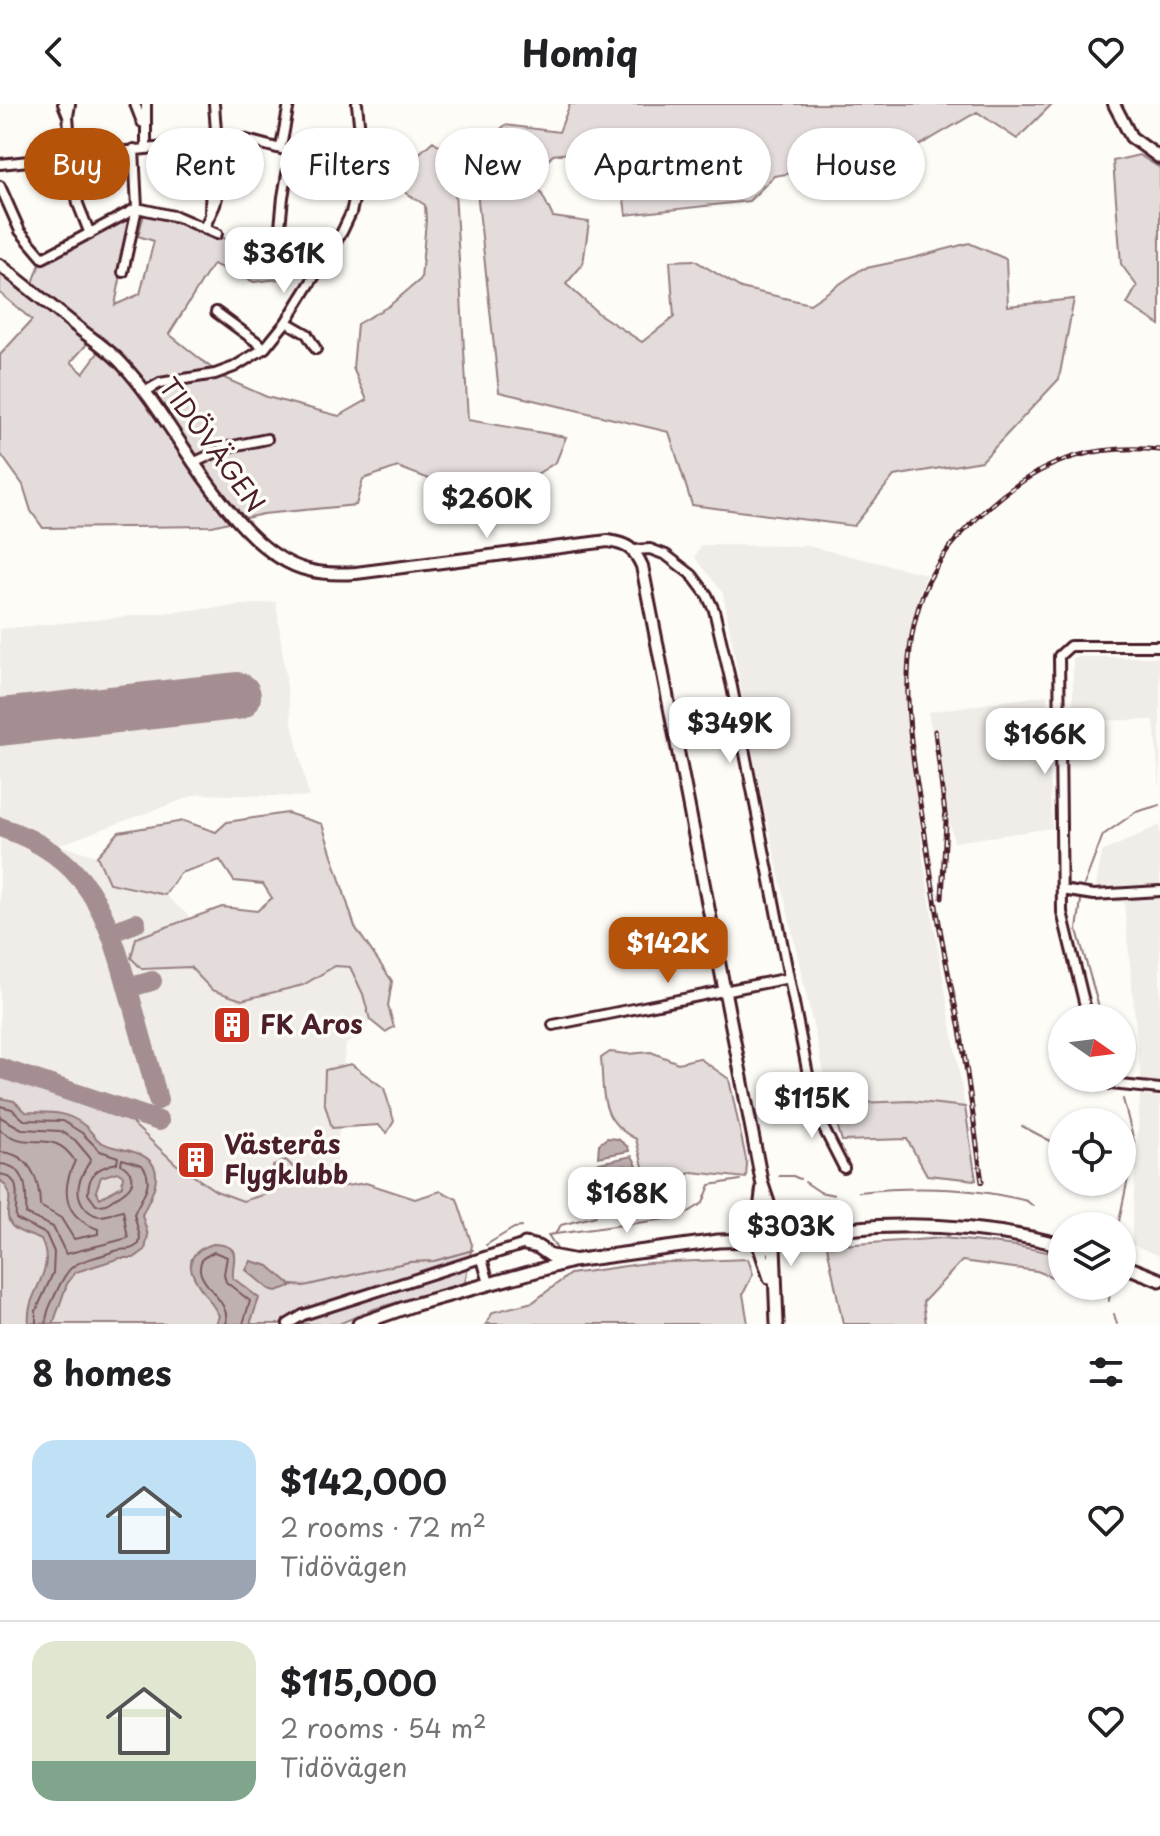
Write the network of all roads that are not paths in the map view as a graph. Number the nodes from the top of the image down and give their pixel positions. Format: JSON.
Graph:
{"nodes":[{"id":1,"x":63,"y":104,"type":"edge"},
{"id":2,"x":70,"y":104,"type":"edge"},
{"id":3,"x":135,"y":104,"type":"edge"},
{"id":4,"x":146,"y":104,"type":"edge"},
{"id":5,"x":214,"y":104,"type":"edge"},
{"id":6,"x":286,"y":104,"type":"edge"},
{"id":7,"x":357,"y":104,"type":"edge"},
{"id":8,"x":1114,"y":104,"type":"edge"},
{"id":9,"x":68,"y":116,"type":"junction"},
{"id":10,"x":69,"y":128,"type":"edge"},
{"id":11,"x":144,"y":128,"type":"junction"},
{"id":12,"x":215,"y":128,"type":"edge"},
{"id":13,"x":284,"y":128,"type":"edge"},
{"id":14,"x":360,"y":128,"type":"edge"},
{"id":15,"x":146,"y":148,"type":"joint"},
{"id":16,"x":130,"y":149,"type":"edge"},
{"id":17,"x":134,"y":149,"type":"junction"},
{"id":18,"x":1160,"y":158,"type":"edge"},
{"id":19,"x":24,"y":161,"type":"edge"},
{"id":20,"x":0,"y":164,"type":"edge"},
{"id":21,"x":0,"y":186,"type":"edge"},
{"id":22,"x":83,"y":200,"type":"edge"},
{"id":23,"x":210,"y":200,"type":"edge"},
{"id":24,"x":284,"y":200,"type":"edge"},
{"id":25,"x":353,"y":200,"type":"edge"},
{"id":26,"x":137,"y":208,"type":"junction"},
{"id":27,"x":204,"y":228,"type":"junction"},
{"id":28,"x":279,"y":230,"type":"junction"},
{"id":29,"x":90,"y":234,"type":"junction"},
{"id":30,"x":217,"y":234,"type":"dead end"},
{"id":31,"x":292,"y":237,"type":"dead end"},
{"id":32,"x":278,"y":248,"type":"dead end"},
{"id":33,"x":0,"y":265,"type":"edge"},
{"id":34,"x":123,"y":272,"type":"dead end"},
{"id":35,"x":216,"y":312,"type":"dead end"},
{"id":36,"x":286,"y":322,"type":"junction"},
{"id":37,"x":265,"y":348,"type":"junction"},
{"id":38,"x":316,"y":349,"type":"dead end"},
{"id":39,"x":146,"y":391,"type":"junction"},
{"id":40,"x":267,"y":439,"type":"dead end"},
{"id":41,"x":193,"y":463,"type":"junction"},
{"id":42,"x":635,"y":550,"type":"junction"},
{"id":43,"x":1160,"y":646,"type":"edge"},
{"id":44,"x":1062,"y":890,"type":"junction"},
{"id":45,"x":1160,"y":891,"type":"edge"},
{"id":46,"x":789,"y":978,"type":"junction"},
{"id":47,"x":725,"y":990,"type":"junction"},
{"id":48,"x":1084,"y":1004,"type":"edge"},
{"id":49,"x":553,"y":1025,"type":"dead end"},
{"id":50,"x":1136,"y":1087,"type":"edge"},
{"id":51,"x":1160,"y":1089,"type":"edge"},
{"id":52,"x":844,"y":1168,"type":"dead end"},
{"id":53,"x":762,"y":1183,"type":"junction"},
{"id":54,"x":777,"y":1233,"type":"junction"},
{"id":55,"x":756,"y":1234,"type":"junction"},
{"id":56,"x":1048,"y":1242,"type":"edge"},
{"id":57,"x":525,"y":1244,"type":"joint"},
{"id":58,"x":482,"y":1259,"type":"junction"},
{"id":59,"x":572,"y":1261,"type":"junction"},
{"id":60,"x":1136,"y":1271,"type":"edge"},
{"id":61,"x":1159,"y":1280,"type":"edge"},
{"id":62,"x":489,"y":1283,"type":"junction"},
{"id":63,"x":774,"y":1291,"type":"junction"},
{"id":64,"x":389,"y":1313,"type":"junction"},
{"id":65,"x":288,"y":1324,"type":"edge"},
{"id":66,"x":359,"y":1324,"type":"edge"},
{"id":67,"x":374,"y":1324,"type":"edge"},
{"id":68,"x":777,"y":1324,"type":"edge"}],
"edges":[{"from":1,"to":9,"type":"street"},
{"from":2,"to":9,"type":"street"},
{"from":3,"to":11,"type":"street"},
{"from":4,"to":11,"type":"street"},
{"from":5,"to":12,"type":"street"},
{"from":6,"to":13,"type":"street"},
{"from":7,"to":14,"type":"street"},
{"from":8,"to":18,"type":"street"},
{"from":9,"to":10,"type":"street"},
{"from":11,"to":15,"type":"street"},
{"from":15,"to":17,"type":"street"},
{"from":16,"to":17,"type":"street"},
{"from":17,"to":26,"type":"street"},
{"from":19,"to":20,"type":"street"},
{"from":21,"to":29,"type":"street"},
{"from":22,"to":29,"type":"street"},
{"from":23,"to":27,"type":"street"},
{"from":24,"to":28,"type":"street"},
{"from":25,"to":36,"type":"street"},
{"from":26,"to":27,"type":"street"},
{"from":26,"to":29,"type":"street"},
{"from":26,"to":34,"type":"street"},
{"from":27,"to":30,"type":"street"},
{"from":28,"to":31,"type":"street"},
{"from":28,"to":32,"type":"street"},
{"from":33,"to":39,"type":"street","name":"TIDÖVÄGEN"},
{"from":35,"to":37,"type":"street"},
{"from":36,"to":37,"type":"street"},
{"from":36,"to":38,"type":"street"},
{"from":37,"to":39,"type":"street"},
{"from":39,"to":41,"type":"street","name":"TIDÖVÄGEN"},
{"from":40,"to":41,"type":"street"},
{"from":41,"to":42,"type":"street","name":"TIDÖVÄGEN"},
{"from":42,"to":46,"type":"street"},
{"from":42,"to":47,"type":"street"},
{"from":43,"to":44,"type":"street"},
{"from":44,"to":45,"type":"street"},
{"from":44,"to":48,"type":"street"},
{"from":46,"to":47,"type":"street"},
{"from":46,"to":52,"type":"street"},
{"from":47,"to":49,"type":"street"},
{"from":47,"to":53,"type":"street"},
{"from":50,"to":51,"type":"street"},
{"from":53,"to":54,"type":"street"},
{"from":53,"to":55,"type":"street"},
{"from":54,"to":55,"type":"main road"},
{"from":54,"to":55,"type":"main road"},
{"from":54,"to":56,"type":"main road"},
{"from":54,"to":63,"type":"main road"},
{"from":55,"to":59,"type":"main road"},
{"from":55,"to":63,"type":"main road"},
{"from":57,"to":58,"type":"street"},
{"from":57,"to":59,"type":"main road"},
{"from":58,"to":62,"type":"street"},
{"from":58,"to":65,"type":"street"},
{"from":59,"to":62,"type":"main road"},
{"from":60,"to":61,"type":"main road"},
{"from":62,"to":64,"type":"main road"},
{"from":63,"to":68,"type":"main road"},
{"from":64,"to":66,"type":"main road"},
{"from":64,"to":67,"type":"main road"}]}
